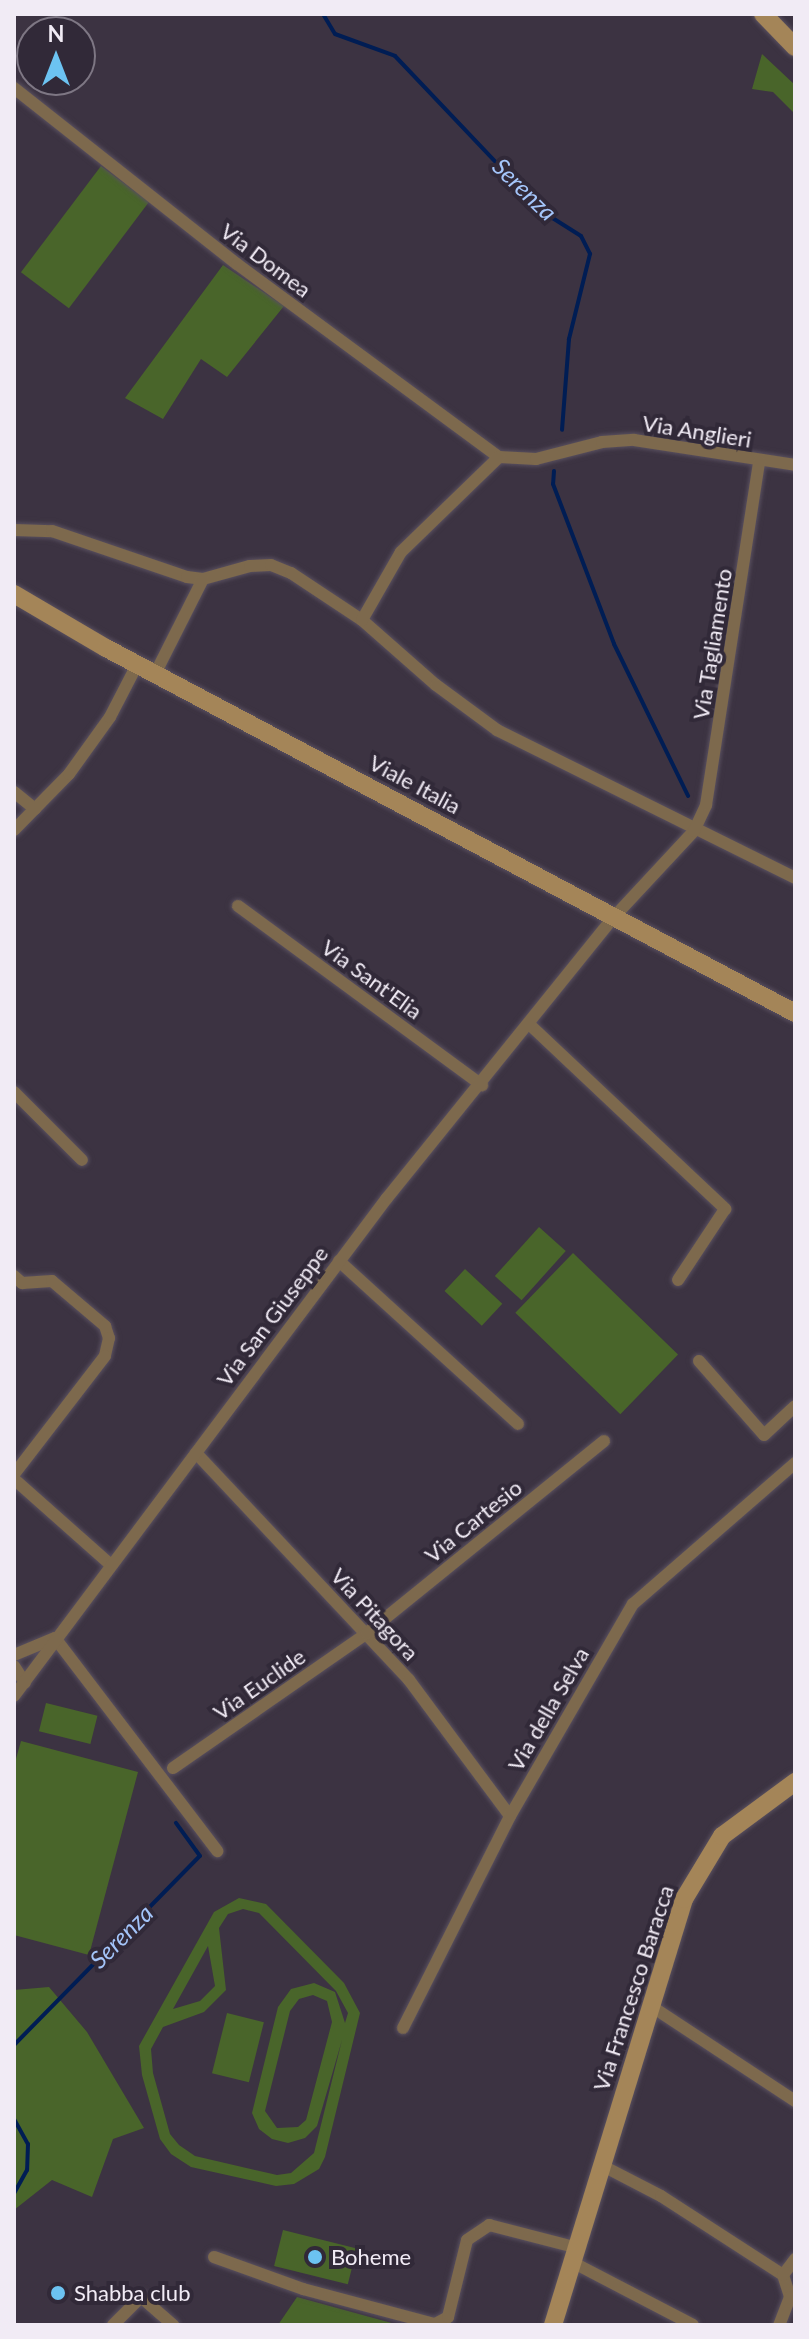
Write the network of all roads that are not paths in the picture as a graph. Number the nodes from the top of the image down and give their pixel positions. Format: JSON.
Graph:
{"nodes":[{"id":1,"x":763,"y":14,"type":"edge"},
{"id":2,"x":795,"y":47,"type":"edge"},
{"id":3,"x":14,"y":88,"type":"edge"},
{"id":4,"x":499,"y":457,"type":"junction"},
{"id":5,"x":759,"y":461,"type":"junction"},
{"id":6,"x":795,"y":465,"type":"edge"},
{"id":7,"x":14,"y":530,"type":"edge"},
{"id":8,"x":203,"y":579,"type":"junction"},
{"id":9,"x":14,"y":594,"type":"edge"},
{"id":10,"x":362,"y":620,"type":"junction"},
{"id":11,"x":137,"y":665,"type":"junction"},
{"id":12,"x":155,"y":674,"type":"junction"},
{"id":13,"x":14,"y":792,"type":"edge"},
{"id":14,"x":35,"y":809,"type":"junction"},
{"id":15,"x":14,"y":830,"type":"edge"},
{"id":16,"x":694,"y":831,"type":"junction"},
{"id":17,"x":795,"y":878,"type":"edge"},
{"id":18,"x":238,"y":906,"type":"dead end"},
{"id":19,"x":614,"y":917,"type":"junction"},
{"id":20,"x":795,"y":1013,"type":"edge"},
{"id":21,"x":529,"y":1024,"type":"junction"},
{"id":22,"x":482,"y":1085,"type":"junction"},
{"id":23,"x":14,"y":1092,"type":"edge"},
{"id":24,"x":82,"y":1160,"type":"dead end"},
{"id":25,"x":339,"y":1261,"type":"junction"},
{"id":26,"x":14,"y":1276,"type":"edge"},
{"id":27,"x":678,"y":1280,"type":"dead end"},
{"id":28,"x":699,"y":1361,"type":"dead end"},
{"id":29,"x":795,"y":1406,"type":"edge"},
{"id":30,"x":518,"y":1424,"type":"dead end"},
{"id":31,"x":604,"y":1441,"type":"dead end"},
{"id":32,"x":196,"y":1453,"type":"junction"},
{"id":33,"x":795,"y":1463,"type":"edge"},
{"id":34,"x":14,"y":1476,"type":"edge"},
{"id":35,"x":111,"y":1565,"type":"junction"},
{"id":36,"x":367,"y":1633,"type":"junction"},
{"id":37,"x":55,"y":1638,"type":"junction"},
{"id":38,"x":14,"y":1655,"type":"edge"},
{"id":39,"x":14,"y":1666,"type":"edge"},
{"id":40,"x":25,"y":1683,"type":"junction"},
{"id":41,"x":14,"y":1696,"type":"edge"},
{"id":42,"x":173,"y":1768,"type":"dead end"},
{"id":43,"x":795,"y":1782,"type":"edge"},
{"id":44,"x":510,"y":1816,"type":"junction"},
{"id":45,"x":217,"y":1851,"type":"dead end"},
{"id":46,"x":651,"y":2006,"type":"junction"},
{"id":47,"x":403,"y":2028,"type":"dead end"},
{"id":48,"x":795,"y":2101,"type":"edge"},
{"id":49,"x":603,"y":2166,"type":"junction"},
{"id":50,"x":576,"y":2256,"type":"junction"},
{"id":51,"x":214,"y":2257,"type":"dead end"},
{"id":52,"x":795,"y":2259,"type":"edge"},
{"id":53,"x":783,"y":2275,"type":"junction"},
{"id":54,"x":113,"y":2325,"type":"edge"},
{"id":55,"x":173,"y":2325,"type":"edge"},
{"id":56,"x":553,"y":2325,"type":"edge"},
{"id":57,"x":693,"y":2325,"type":"edge"},
{"id":58,"x":779,"y":2325,"type":"edge"}],
"edges":[{"from":1,"to":2,"type":"street"},
{"from":3,"to":4,"type":"street","name":"Via Domea"},
{"from":4,"to":5,"type":"street","name":"Via Anglieri"},
{"from":4,"to":10,"type":"street"},
{"from":5,"to":6,"type":"street","name":"Via Anglieri"},
{"from":5,"to":16,"type":"street","name":"Via Tagliamento"},
{"from":7,"to":8,"type":"street"},
{"from":8,"to":10,"type":"street"},
{"from":8,"to":12,"type":"street"},
{"from":9,"to":11,"type":"street","name":"Viale Italia"},
{"from":10,"to":16,"type":"street"},
{"from":11,"to":12,"type":"street","name":"Viale Italia"},
{"from":11,"to":14,"type":"street"},
{"from":12,"to":19,"type":"street","name":"Viale Italia"},
{"from":13,"to":14,"type":"street"},
{"from":14,"to":15,"type":"street"},
{"from":16,"to":17,"type":"street"},
{"from":16,"to":19,"type":"street","name":"Via San Giuseppe"},
{"from":18,"to":22,"type":"street","name":"Via Sant'Elia"},
{"from":19,"to":20,"type":"street","name":"Viale Italia"},
{"from":19,"to":21,"type":"street","name":"Via San Giuseppe"},
{"from":21,"to":22,"type":"street","name":"Via San Giuseppe"},
{"from":21,"to":27,"type":"street"},
{"from":22,"to":25,"type":"street","name":"Via San Giuseppe"},
{"from":23,"to":24,"type":"street"},
{"from":25,"to":30,"type":"street"},
{"from":25,"to":32,"type":"street","name":"Via San Giuseppe"},
{"from":26,"to":34,"type":"street"},
{"from":28,"to":29,"type":"street"},
{"from":31,"to":36,"type":"street","name":"Via Cartesio"},
{"from":32,"to":35,"type":"street","name":"Via San Giuseppe"},
{"from":32,"to":36,"type":"street","name":"Via Pitagora"},
{"from":33,"to":44,"type":"street","name":"Via della Selva"},
{"from":34,"to":35,"type":"street"},
{"from":35,"to":37,"type":"street","name":"Via San Giuseppe"},
{"from":36,"to":42,"type":"street","name":"Via Euclide"},
{"from":36,"to":44,"type":"street","name":"Via Pitagora"},
{"from":37,"to":38,"type":"street"},
{"from":37,"to":40,"type":"street","name":"Via San Giuseppe"},
{"from":37,"to":45,"type":"street"},
{"from":39,"to":40,"type":"street"},
{"from":40,"to":41,"type":"street","name":"Via San Giuseppe"},
{"from":43,"to":46,"type":"street","name":"Via Francesco Baracca"},
{"from":44,"to":47,"type":"street","name":"Via della Selva"},
{"from":46,"to":48,"type":"street"},
{"from":46,"to":49,"type":"street","name":"Via Francesco Baracca"},
{"from":49,"to":50,"type":"street","name":"Via Francesco Baracca"},
{"from":49,"to":53,"type":"street"},
{"from":50,"to":51,"type":"street"},
{"from":50,"to":56,"type":"street","name":"Via Francesco Baracca"},
{"from":50,"to":57,"type":"street"},
{"from":52,"to":53,"type":"street"},
{"from":53,"to":58,"type":"street"},
{"from":54,"to":55,"type":"street"}]}
